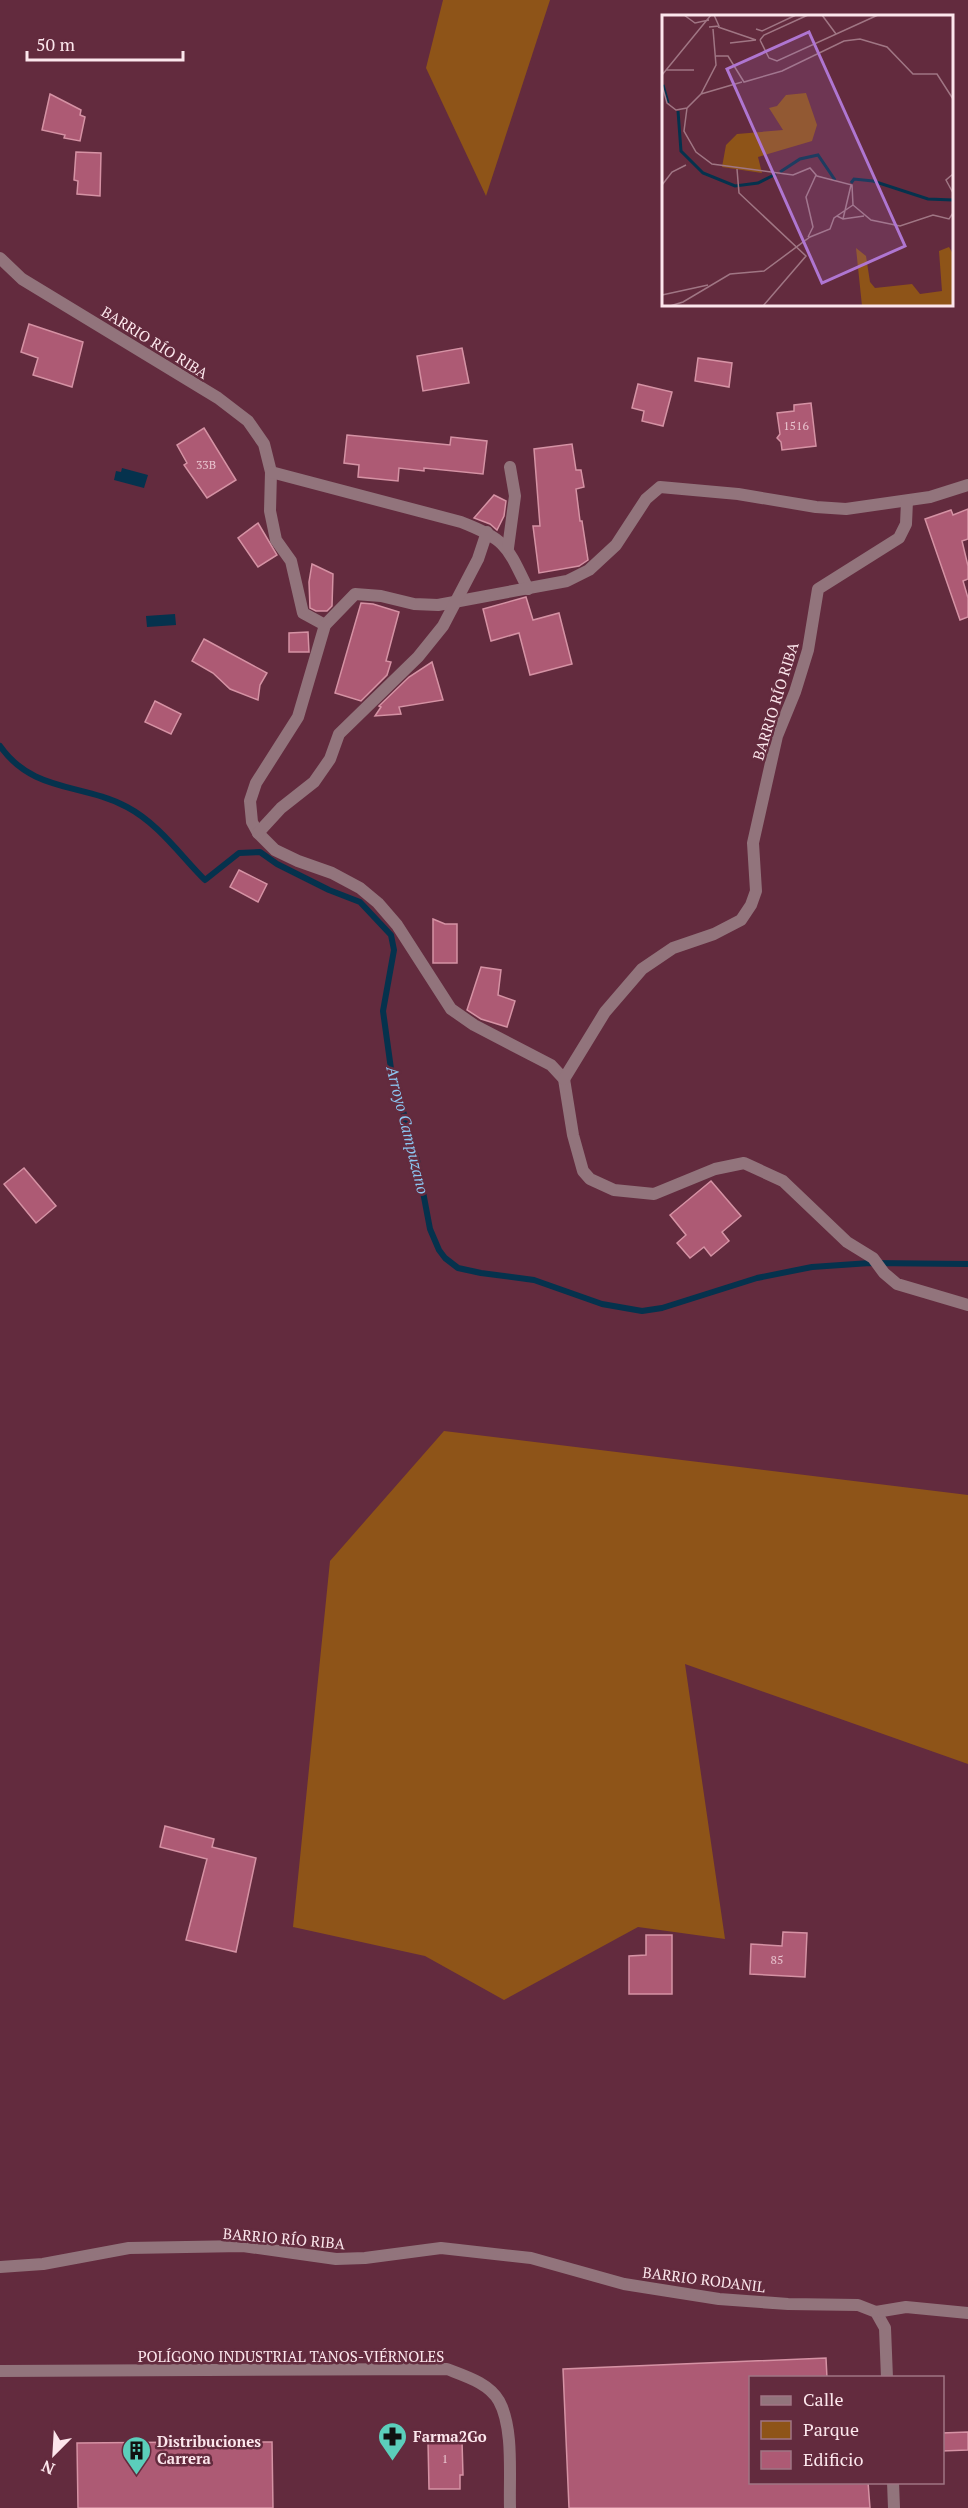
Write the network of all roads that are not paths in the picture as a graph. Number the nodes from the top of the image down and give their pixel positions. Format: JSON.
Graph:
{"nodes":[{"id":1,"x":0,"y":258,"type":"edge"},
{"id":2,"x":510,"y":467,"type":"dead end"},
{"id":3,"x":271,"y":472,"type":"junction"},
{"id":4,"x":968,"y":485,"type":"edge"},
{"id":5,"x":907,"y":501,"type":"junction"},
{"id":6,"x":488,"y":532,"type":"junction"},
{"id":7,"x":508,"y":548,"type":"junction"},
{"id":8,"x":528,"y":589,"type":"junction"},
{"id":9,"x":457,"y":600,"type":"junction"},
{"id":10,"x":325,"y":625,"type":"junction"},
{"id":11,"x":258,"y":833,"type":"junction"},
{"id":12,"x":564,"y":1079,"type":"junction"},
{"id":13,"x":968,"y":1305,"type":"edge"},
{"id":14,"x":531,"y":2258,"type":"joint"},
{"id":15,"x":0,"y":2267,"type":"edge"},
{"id":16,"x":876,"y":2312,"type":"junction"},
{"id":17,"x":968,"y":2313,"type":"edge"},
{"id":18,"x":0,"y":2371,"type":"edge"},
{"id":19,"x":887,"y":2376,"type":"edge"},
{"id":20,"x":893,"y":2484,"type":"edge"},
{"id":21,"x":510,"y":2508,"type":"edge"},
{"id":22,"x":894,"y":2508,"type":"edge"}],
"edges":[{"from":1,"to":3,"type":"street","name":"BARRIO RÍO RIBA"},
{"from":2,"to":7,"type":"street"},
{"from":3,"to":6,"type":"street"},
{"from":3,"to":10,"type":"street","name":"BARRIO RÍO RIBA"},
{"from":4,"to":5,"type":"street"},
{"from":5,"to":8,"type":"street"},
{"from":5,"to":12,"type":"street","name":"BARRIO RÍO RIBA"},
{"from":6,"to":7,"type":"street"},
{"from":6,"to":9,"type":"street"},
{"from":7,"to":8,"type":"street"},
{"from":8,"to":9,"type":"street"},
{"from":9,"to":10,"type":"street"},
{"from":9,"to":11,"type":"street"},
{"from":10,"to":11,"type":"street"},
{"from":11,"to":12,"type":"street"},
{"from":12,"to":13,"type":"street"},
{"from":14,"to":15,"type":"street","name":"BARRIO RÍO RIBA"},
{"from":14,"to":16,"type":"street","name":"BARRIO RODANIL"},
{"from":16,"to":17,"type":"street","name":"BARRIO RODANIL"},
{"from":16,"to":19,"type":"street"},
{"from":18,"to":21,"type":"street","name":"POLÍGONO INDUSTRIAL TANOS-VIÉRNOLES"},
{"from":20,"to":22,"type":"street"}]}
